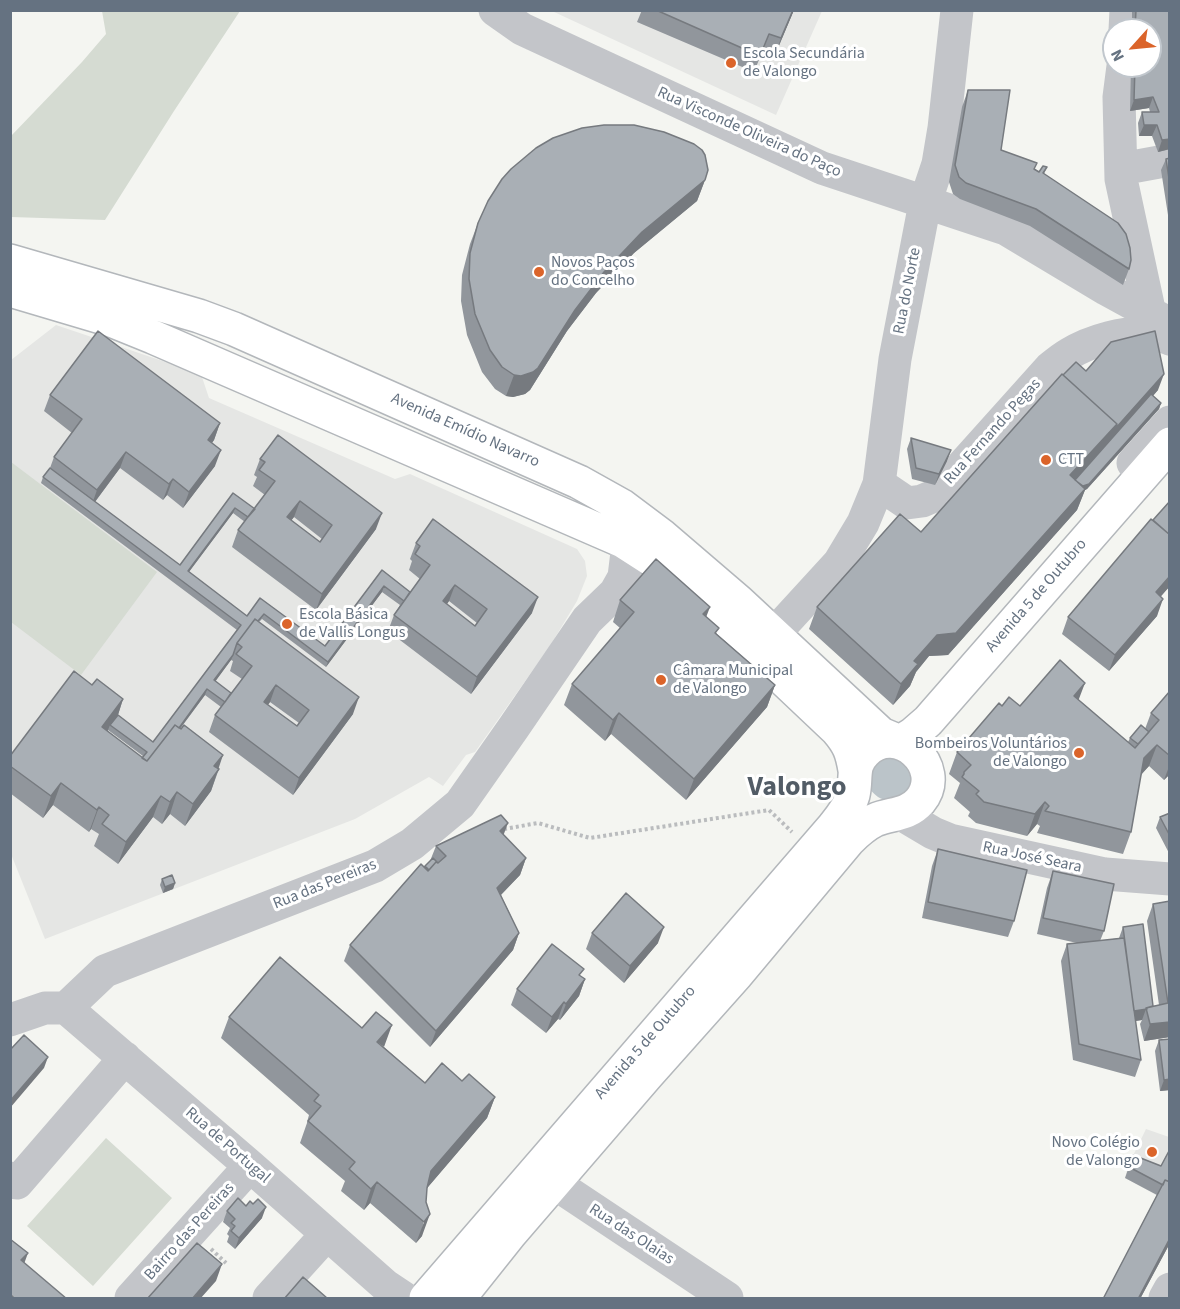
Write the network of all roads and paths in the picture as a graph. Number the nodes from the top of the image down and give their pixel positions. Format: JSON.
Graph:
{"nodes":[{"id":1,"x":495,"y":10,"type":"edge"},
{"id":2,"x":957,"y":10,"type":"edge"},
{"id":3,"x":1122,"y":78,"type":"edge"},
{"id":4,"x":1170,"y":160,"type":"edge"},
{"id":5,"x":1121,"y":169,"type":"junction"},
{"id":6,"x":925,"y":203,"type":"junction"},
{"id":7,"x":10,"y":261,"type":"edge"},
{"id":8,"x":1106,"y":289,"type":"junction"},
{"id":9,"x":10,"y":290,"type":"edge"},
{"id":10,"x":1160,"y":319,"type":"edge"},
{"id":11,"x":1106,"y":339,"type":"junction"},
{"id":12,"x":1170,"y":339,"type":"edge"},
{"id":13,"x":283,"y":351,"type":"junction"},
{"id":14,"x":267,"y":387,"type":"junction"},
{"id":15,"x":1170,"y":422,"type":"edge"},
{"id":16,"x":1170,"y":444,"type":"edge"},
{"id":17,"x":1170,"y":470,"type":"edge"},
{"id":18,"x":879,"y":484,"type":"junction"},
{"id":19,"x":907,"y":503,"type":"junction"},
{"id":20,"x":635,"y":533,"type":"junction"},
{"id":21,"x":1084,"y":542,"type":"junction"},
{"id":22,"x":839,"y":563,"type":"junction"},
{"id":23,"x":774,"y":634,"type":"junction"},
{"id":24,"x":900,"y":742,"type":"junction"},
{"id":25,"x":925,"y":765,"type":"junction"},
{"id":26,"x":854,"y":776,"type":"junction"},
{"id":27,"x":895,"y":815,"type":"junction"},
{"id":28,"x":496,"y":830,"type":"edge"},
{"id":29,"x":798,"y":838,"type":"dead end"},
{"id":30,"x":1170,"y":879,"type":"edge"},
{"id":31,"x":66,"y":1008,"type":"junction"},
{"id":32,"x":10,"y":1020,"type":"edge"},
{"id":33,"x":125,"y":1058,"type":"junction"},
{"id":34,"x":250,"y":1166,"type":"junction"},
{"id":35,"x":545,"y":1177,"type":"junction"},
{"id":36,"x":10,"y":1178,"type":"edge"},
{"id":37,"x":327,"y":1234,"type":"junction"},
{"id":38,"x":1170,"y":1289,"type":"edge"},
{"id":39,"x":442,"y":1293,"type":"edge"},
{"id":40,"x":393,"y":1294,"type":"edge"},
{"id":41,"x":131,"y":1299,"type":"edge"},
{"id":42,"x":270,"y":1299,"type":"edge"},
{"id":43,"x":727,"y":1299,"type":"edge"},
{"id":44,"x":1165,"y":1299,"type":"edge"}],
"edges":[{"from":1,"to":6,"type":"street","name":"Rua Visconde Oliveira do Paço"},
{"from":2,"to":6,"type":"street","name":"Rua do Norte"},
{"from":3,"to":5,"type":"street"},
{"from":4,"to":5,"type":"street"},
{"from":5,"to":10,"type":"street"},
{"from":6,"to":8,"type":"street","name":"Rua Visconde Oliveira do Paço"},
{"from":6,"to":18,"type":"street","name":"Rua do Norte"},
{"from":7,"to":13,"type":"main road","name":"Avenida Emídio Navarro"},
{"from":8,"to":10,"type":"street","name":"Rua Visconde Oliveira do Paço"},
{"from":8,"to":11,"type":"street"},
{"from":9,"to":14,"type":"main road","name":"Avenida Emídio Navarro"},
{"from":11,"to":12,"type":"street"},
{"from":11,"to":19,"type":"street","name":"Rua Fernando Pegas"},
{"from":13,"to":14,"type":"main road"},
{"from":13,"to":20,"type":"main road","name":"Avenida Emídio Navarro"},
{"from":14,"to":20,"type":"main road","name":"Avenida Emídio Navarro"},
{"from":15,"to":21,"type":"street"},
{"from":16,"to":21,"type":"main road","name":"Avenida 5 de Outubro"},
{"from":17,"to":25,"type":"main road","name":"Avenida 5 de Outubro"},
{"from":18,"to":19,"type":"street"},
{"from":18,"to":22,"type":"street","name":"Rua do Norte"},
{"from":19,"to":22,"type":"street","name":"Rua do Norte"},
{"from":20,"to":23,"type":"main road","name":"Avenida Emídio Navarro"},
{"from":20,"to":26,"type":"main road","name":"Avenida Emídio Navarro"},
{"from":20,"to":31,"type":"street","name":"Rua das Pereiras"},
{"from":21,"to":24,"type":"main road","name":"Avenida 5 de Outubro"},
{"from":22,"to":23,"type":"street","name":"Rua do Norte"},
{"from":23,"to":24,"type":"main road","name":"Avenida Emídio Navarro"},
{"from":24,"to":25,"type":"main road"},
{"from":24,"to":26,"type":"main road","name":"Avenida 5 de Outubro"},
{"from":25,"to":27,"type":"main road","name":"Avenida 5 de Outubro"},
{"from":26,"to":27,"type":"main road"},
{"from":26,"to":35,"type":"main road","name":"Avenida 5 de Outubro"},
{"from":27,"to":30,"type":"street","name":"Rua José Seara"},
{"from":27,"to":35,"type":"main road","name":"Avenida 5 de Outubro"},
{"from":28,"to":29,"type":"path"},
{"from":31,"to":32,"type":"street"},
{"from":31,"to":33,"type":"street","name":"Rua de Portugal"},
{"from":33,"to":34,"type":"street","name":"Rua de Portugal"},
{"from":33,"to":36,"type":"street"},
{"from":34,"to":37,"type":"street","name":"Rua de Portugal"},
{"from":34,"to":41,"type":"street","name":"Bairro das Pereiras"},
{"from":35,"to":39,"type":"main road","name":"Avenida 5 de Outubro"},
{"from":35,"to":43,"type":"street","name":"Rua das Olaias"},
{"from":37,"to":40,"type":"street","name":"Rua de Portugal"},
{"from":37,"to":42,"type":"street"},
{"from":38,"to":44,"type":"street"},
{"from":39,"to":40,"type":"street","name":"Rua de Portugal"}]}
